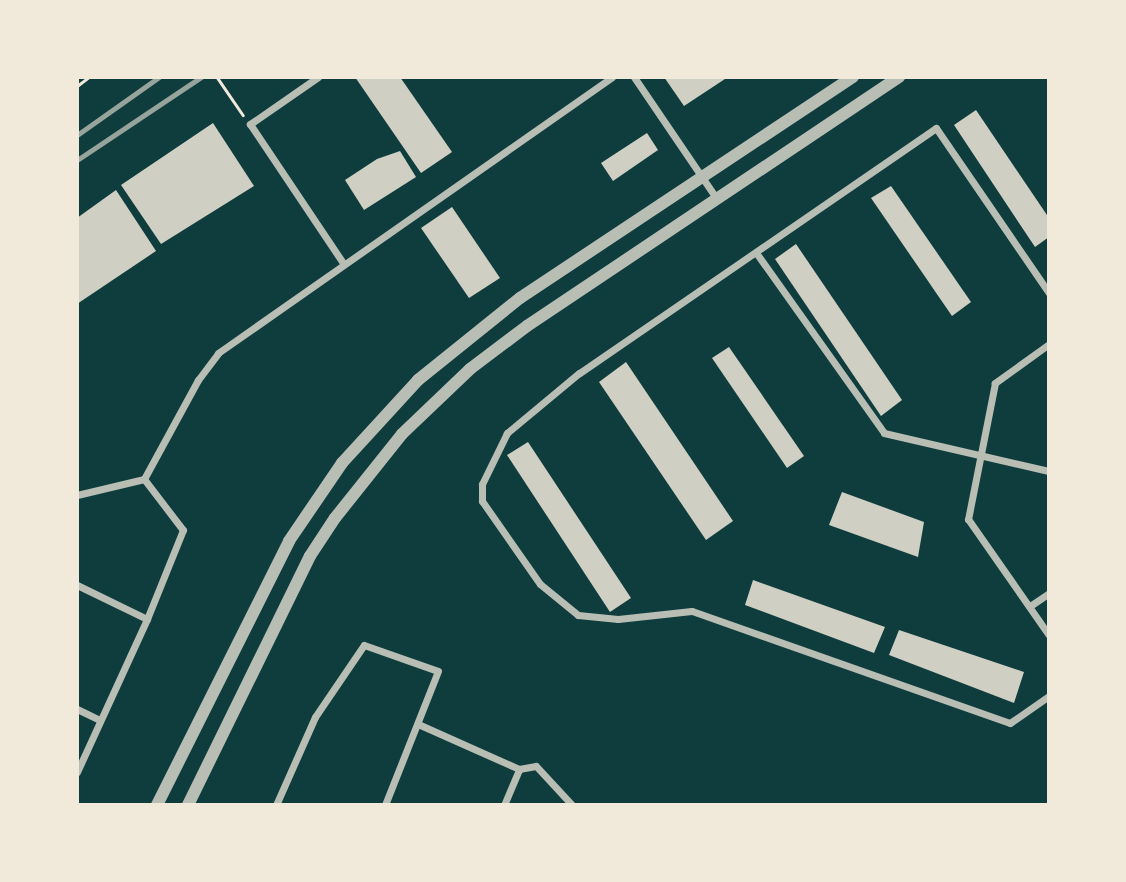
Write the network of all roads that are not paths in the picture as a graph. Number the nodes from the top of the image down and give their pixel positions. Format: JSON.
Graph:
{"nodes":[{"id":1,"x":318,"y":77,"type":"edge"},
{"id":2,"x":612,"y":77,"type":"edge"},
{"id":3,"x":634,"y":77,"type":"edge"},
{"id":4,"x":853,"y":77,"type":"edge"},
{"id":5,"x":898,"y":77,"type":"edge"},
{"id":6,"x":703,"y":178,"type":"junction"},
{"id":7,"x":717,"y":199,"type":"junction"},
{"id":8,"x":757,"y":254,"type":"junction"},
{"id":9,"x":343,"y":263,"type":"junction"},
{"id":10,"x":1049,"y":293,"type":"edge"},
{"id":11,"x":1049,"y":344,"type":"edge"},
{"id":12,"x":981,"y":457,"type":"junction"},
{"id":13,"x":1049,"y":471,"type":"edge"},
{"id":14,"x":144,"y":479,"type":"junction"},
{"id":15,"x":77,"y":495,"type":"edge"},
{"id":16,"x":77,"y":585,"type":"edge"},
{"id":17,"x":1049,"y":593,"type":"edge"},
{"id":18,"x":1030,"y":606,"type":"junction"},
{"id":19,"x":147,"y":620,"type":"junction"},
{"id":20,"x":1049,"y":635,"type":"edge"},
{"id":21,"x":1049,"y":696,"type":"edge"},
{"id":22,"x":77,"y":709,"type":"edge"},
{"id":23,"x":100,"y":720,"type":"junction"},
{"id":24,"x":418,"y":724,"type":"junction"},
{"id":25,"x":519,"y":769,"type":"junction"},
{"id":26,"x":77,"y":772,"type":"edge"},
{"id":27,"x":157,"y":805,"type":"edge"},
{"id":28,"x":188,"y":805,"type":"edge"},
{"id":29,"x":276,"y":805,"type":"edge"},
{"id":30,"x":385,"y":805,"type":"edge"},
{"id":31,"x":504,"y":805,"type":"edge"},
{"id":32,"x":572,"y":805,"type":"edge"}],
"edges":[{"from":1,"to":9,"type":"street"},
{"from":2,"to":9,"type":"street"},
{"from":3,"to":6,"type":"street"},
{"from":4,"to":6,"type":"street"},
{"from":5,"to":7,"type":"street"},
{"from":6,"to":7,"type":"street"},
{"from":6,"to":27,"type":"street"},
{"from":7,"to":28,"type":"street"},
{"from":8,"to":10,"type":"street"},
{"from":8,"to":12,"type":"street"},
{"from":8,"to":21,"type":"street"},
{"from":9,"to":14,"type":"street"},
{"from":11,"to":12,"type":"street"},
{"from":12,"to":13,"type":"street"},
{"from":12,"to":18,"type":"street"},
{"from":14,"to":15,"type":"street"},
{"from":14,"to":19,"type":"street"},
{"from":16,"to":19,"type":"street"},
{"from":17,"to":18,"type":"street"},
{"from":18,"to":20,"type":"street"},
{"from":19,"to":23,"type":"street"},
{"from":22,"to":23,"type":"street"},
{"from":23,"to":26,"type":"street"},
{"from":24,"to":25,"type":"street"},
{"from":24,"to":29,"type":"street"},
{"from":24,"to":30,"type":"street"},
{"from":25,"to":31,"type":"street"},
{"from":25,"to":32,"type":"street"}]}
